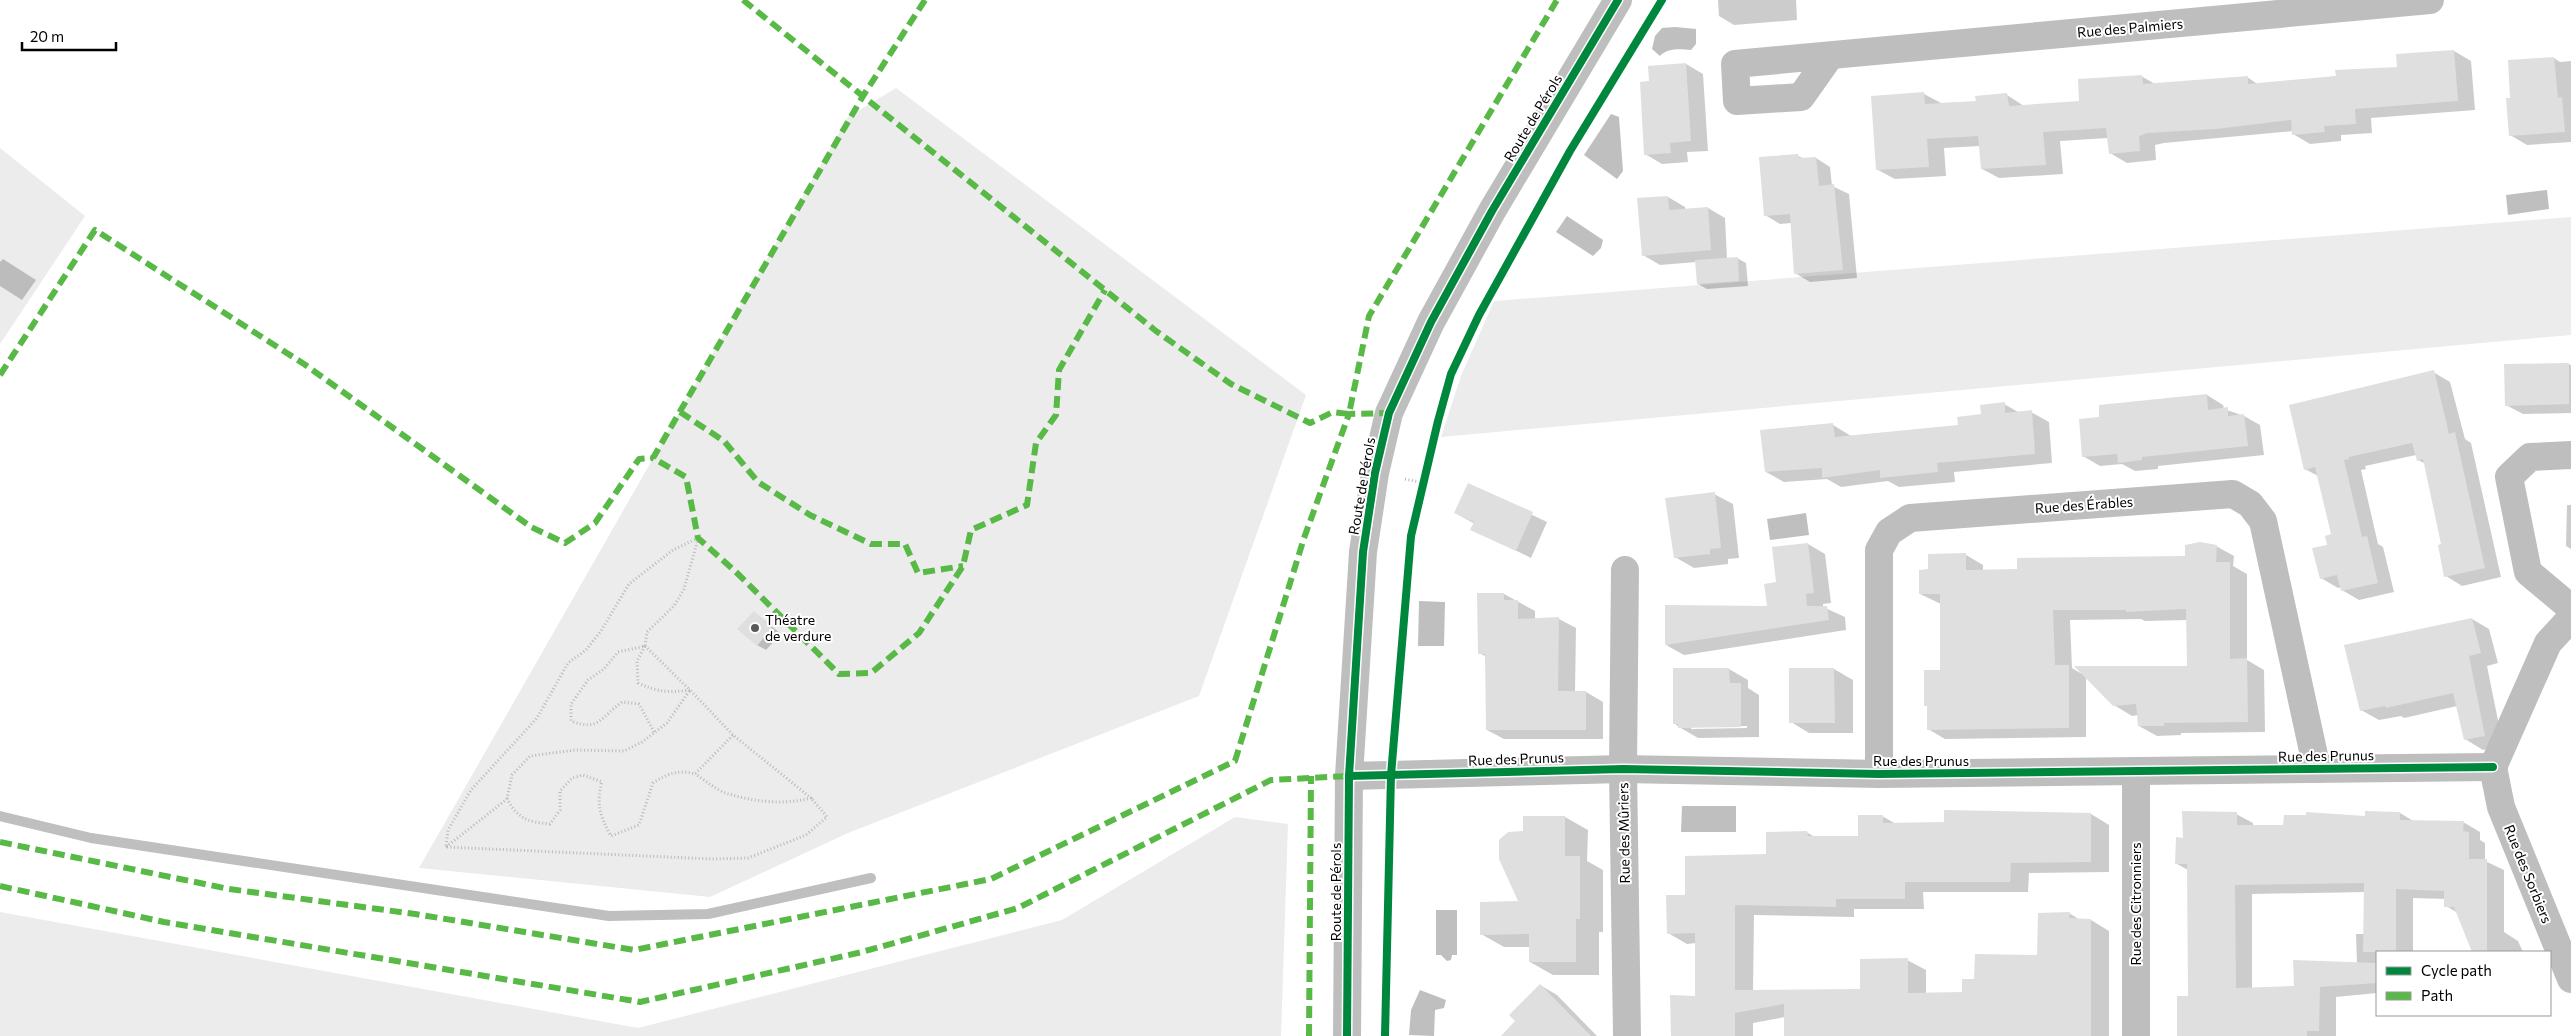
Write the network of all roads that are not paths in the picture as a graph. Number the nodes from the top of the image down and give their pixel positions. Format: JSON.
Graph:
{"nodes":[{"id":1,"x":1618,"y":0,"type":"edge"},
{"id":2,"x":2430,"y":0,"type":"edge"},
{"id":3,"x":2282,"y":7,"type":"edge"},
{"id":4,"x":1830,"y":56,"type":"dead end"},
{"id":5,"x":2571,"y":455,"type":"edge"},
{"id":6,"x":1625,"y":570,"type":"dead end"},
{"id":7,"x":2571,"y":608,"type":"edge"},
{"id":8,"x":2571,"y":618,"type":"edge"},
{"id":9,"x":2493,"y":767,"type":"junction"},
{"id":10,"x":1623,"y":768,"type":"junction"},
{"id":11,"x":2317,"y":769,"type":"junction"},
{"id":12,"x":2136,"y":772,"type":"junction"},
{"id":13,"x":1879,"y":774,"type":"junction"},
{"id":14,"x":1349,"y":776,"type":"junction"},
{"id":15,"x":2571,"y":979,"type":"edge"},
{"id":16,"x":1347,"y":1036,"type":"edge"},
{"id":17,"x":1627,"y":1036,"type":"edge"},
{"id":18,"x":2136,"y":1036,"type":"edge"}],
"edges":[{"from":1,"to":14,"type":"street","name":"Route de Pérols"},
{"from":2,"to":3,"type":"street","name":"Rue des Palmiers"},
{"from":3,"to":4,"type":"street","name":"Rue des Palmiers"},
{"from":5,"to":7,"type":"street"},
{"from":6,"to":10,"type":"street","name":"Rue des Mûriers"},
{"from":8,"to":9,"type":"street"},
{"from":9,"to":11,"type":"street","name":"Rue des Prunus"},
{"from":9,"to":15,"type":"street","name":"Rue des Sorbiers"},
{"from":10,"to":13,"type":"street","name":"Rue des Prunus"},
{"from":10,"to":14,"type":"street","name":"Rue des Prunus"},
{"from":10,"to":17,"type":"street","name":"Rue des Mûriers"},
{"from":11,"to":12,"type":"street","name":"Rue des Prunus"},
{"from":11,"to":13,"type":"street","name":"Rue des Érables"},
{"from":12,"to":13,"type":"street","name":"Rue des Prunus"},
{"from":12,"to":18,"type":"street","name":"Rue des Citronniers"},
{"from":14,"to":16,"type":"street","name":"Route de Pérols"}]}
